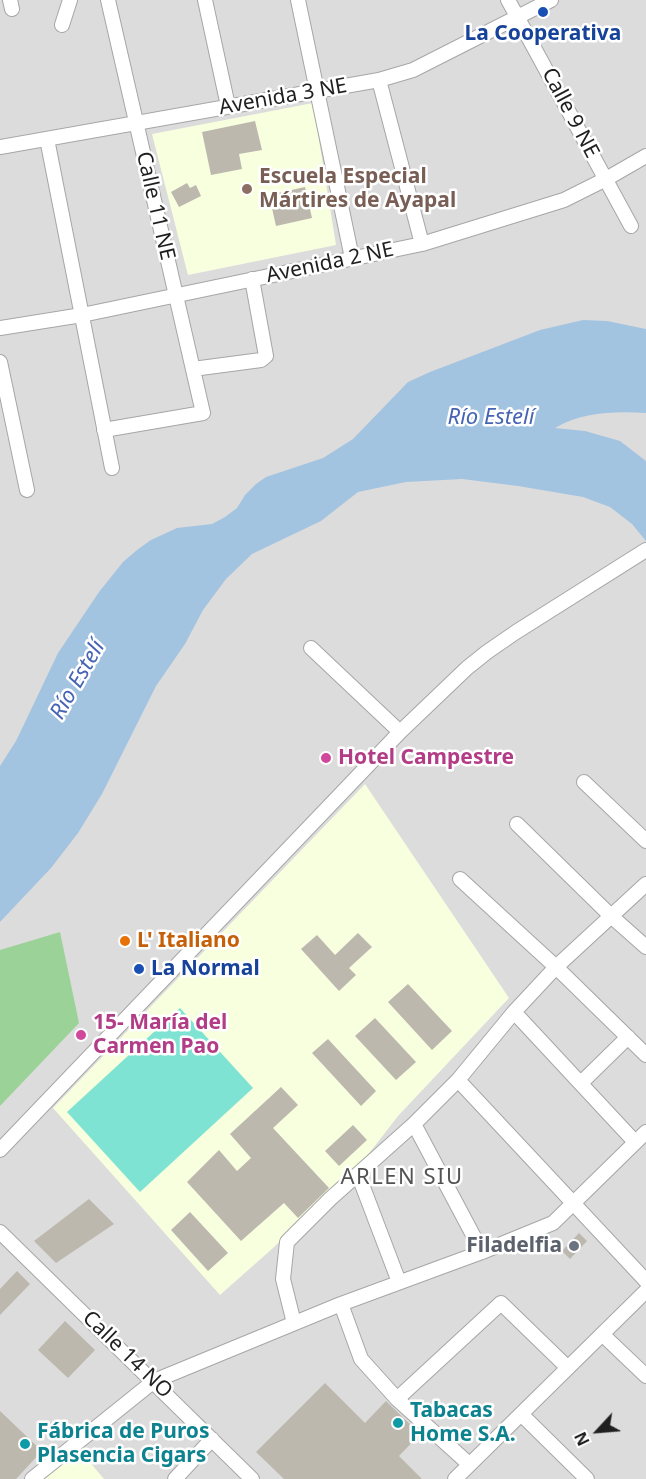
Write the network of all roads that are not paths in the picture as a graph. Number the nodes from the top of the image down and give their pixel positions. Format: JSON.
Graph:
{"nodes":[{"id":1,"x":70,"y":0,"type":"edge"},
{"id":2,"x":108,"y":0,"type":"edge"},
{"id":3,"x":205,"y":0,"type":"edge"},
{"id":4,"x":298,"y":0,"type":"edge"},
{"id":5,"x":508,"y":0,"type":"edge"},
{"id":6,"x":551,"y":0,"type":"edge"},
{"id":7,"x":518,"y":17,"type":"junction"},
{"id":8,"x":62,"y":26,"type":"dead end"},
{"id":9,"x":379,"y":80,"type":"junction"},
{"id":10,"x":317,"y":92,"type":"junction"},
{"id":11,"x":228,"y":106,"type":"junction"},
{"id":12,"x":136,"y":124,"type":"junction"},
{"id":13,"x":47,"y":139,"type":"junction"},
{"id":14,"x":0,"y":147,"type":"edge"},
{"id":15,"x":646,"y":156,"type":"edge"},
{"id":16,"x":606,"y":179,"type":"junction"},
{"id":17,"x":631,"y":226,"type":"dead end"},
{"id":18,"x":422,"y":244,"type":"junction"},
{"id":19,"x":352,"y":258,"type":"junction"},
{"id":20,"x":252,"y":279,"type":"junction"},
{"id":21,"x":176,"y":296,"type":"junction"},
{"id":22,"x":82,"y":315,"type":"junction"},
{"id":23,"x":0,"y":328,"type":"edge"},
{"id":24,"x":0,"y":362,"type":"edge"},
{"id":25,"x":193,"y":369,"type":"junction"},
{"id":26,"x":104,"y":430,"type":"junction"},
{"id":27,"x":111,"y":468,"type":"dead end"},
{"id":28,"x":27,"y":490,"type":"dead end"},
{"id":29,"x":644,"y":551,"type":"edge"},
{"id":30,"x":311,"y":648,"type":"dead end"},
{"id":31,"x":400,"y":732,"type":"junction"},
{"id":32,"x":584,"y":782,"type":"dead end"},
{"id":33,"x":518,"y":824,"type":"dead end"},
{"id":34,"x":646,"y":841,"type":"edge"},
{"id":35,"x":460,"y":879,"type":"dead end"},
{"id":36,"x":646,"y":884,"type":"edge"},
{"id":37,"x":611,"y":916,"type":"junction"},
{"id":38,"x":646,"y":947,"type":"edge"},
{"id":39,"x":556,"y":967,"type":"junction"},
{"id":40,"x":514,"y":1012,"type":"junction"},
{"id":41,"x":628,"y":1037,"type":"junction"},
{"id":42,"x":646,"y":1055,"type":"edge"},
{"id":43,"x":458,"y":1080,"type":"junction"},
{"id":44,"x":581,"y":1083,"type":"junction"},
{"id":45,"x":414,"y":1124,"type":"junction"},
{"id":46,"x":646,"y":1132,"type":"edge"},
{"id":47,"x":635,"y":1142,"type":"junction"},
{"id":48,"x":0,"y":1150,"type":"edge"},
{"id":49,"x":358,"y":1174,"type":"junction"},
{"id":50,"x":572,"y":1204,"type":"junction"},
{"id":51,"x":0,"y":1232,"type":"edge"},
{"id":52,"x":482,"y":1252,"type":"junction"},
{"id":53,"x":646,"y":1281,"type":"edge"},
{"id":54,"x":399,"y":1282,"type":"junction"},
{"id":55,"x":646,"y":1291,"type":"edge"},
{"id":56,"x":341,"y":1304,"type":"junction"},
{"id":57,"x":294,"y":1323,"type":"junction"},
{"id":58,"x":602,"y":1334,"type":"junction"},
{"id":59,"x":568,"y":1368,"type":"junction"},
{"id":60,"x":646,"y":1376,"type":"edge"},
{"id":61,"x":154,"y":1381,"type":"junction"},
{"id":62,"x":397,"y":1399,"type":"junction"},
{"id":63,"x":520,"y":1414,"type":"junction"},
{"id":64,"x":212,"y":1439,"type":"junction"},
{"id":65,"x":470,"y":1464,"type":"junction"},
{"id":66,"x":32,"y":1479,"type":"edge"},
{"id":67,"x":175,"y":1479,"type":"edge"},
{"id":68,"x":252,"y":1479,"type":"edge"},
{"id":69,"x":455,"y":1479,"type":"edge"},
{"id":70,"x":587,"y":1479,"type":"edge"}],
"edges":[{"from":1,"to":8,"type":"street"},
{"from":2,"to":12,"type":"street","name":"Calle 11 NE"},
{"from":3,"to":11,"type":"street"},
{"from":4,"to":10,"type":"street"},
{"from":5,"to":7,"type":"street","name":"Calle 9 NE"},
{"from":6,"to":7,"type":"street","name":"Avenida 3 NE"},
{"from":7,"to":9,"type":"street","name":"Avenida 3 NE"},
{"from":7,"to":16,"type":"street","name":"Calle 9 NE"},
{"from":9,"to":10,"type":"street","name":"Avenida 3 NE"},
{"from":9,"to":18,"type":"street"},
{"from":10,"to":11,"type":"street","name":"Avenida 3 NE"},
{"from":10,"to":19,"type":"street"},
{"from":11,"to":12,"type":"street","name":"Avenida 3 NE"},
{"from":12,"to":13,"type":"street","name":"Avenida 3 NE"},
{"from":12,"to":21,"type":"street","name":"Calle 11 NE"},
{"from":13,"to":14,"type":"street","name":"Avenida 3 NE"},
{"from":13,"to":22,"type":"street"},
{"from":15,"to":16,"type":"street","name":"Avenida 2 NE"},
{"from":16,"to":17,"type":"street","name":"Calle 9 NE"},
{"from":16,"to":18,"type":"street","name":"Avenida 2 NE"},
{"from":18,"to":19,"type":"street","name":"Avenida 2 NE"},
{"from":19,"to":20,"type":"street","name":"Avenida 2 NE"},
{"from":20,"to":21,"type":"street","name":"Avenida 2 NE"},
{"from":20,"to":25,"type":"street"},
{"from":21,"to":22,"type":"street","name":"Avenida 2 NE"},
{"from":21,"to":25,"type":"street","name":"Calle 11 NE"},
{"from":22,"to":23,"type":"street","name":"Avenida 2 NE"},
{"from":22,"to":26,"type":"street"},
{"from":24,"to":28,"type":"street"},
{"from":25,"to":26,"type":"street","name":"Calle 11 NE"},
{"from":26,"to":27,"type":"street"},
{"from":29,"to":31,"type":"street"},
{"from":30,"to":31,"type":"street"},
{"from":31,"to":48,"type":"street"},
{"from":32,"to":34,"type":"street"},
{"from":33,"to":37,"type":"street"},
{"from":35,"to":39,"type":"street"},
{"from":36,"to":37,"type":"street"},
{"from":37,"to":38,"type":"street"},
{"from":37,"to":39,"type":"street"},
{"from":39,"to":40,"type":"street"},
{"from":39,"to":41,"type":"street"},
{"from":40,"to":43,"type":"street"},
{"from":40,"to":44,"type":"street"},
{"from":41,"to":42,"type":"street"},
{"from":41,"to":44,"type":"street"},
{"from":43,"to":45,"type":"street"},
{"from":43,"to":50,"type":"street"},
{"from":44,"to":47,"type":"street"},
{"from":45,"to":49,"type":"street"},
{"from":45,"to":52,"type":"street"},
{"from":46,"to":47,"type":"street"},
{"from":47,"to":50,"type":"street"},
{"from":49,"to":54,"type":"street"},
{"from":49,"to":57,"type":"street"},
{"from":50,"to":52,"type":"street"},
{"from":50,"to":53,"type":"street"},
{"from":51,"to":61,"type":"street","name":"Calle 14 NO"},
{"from":52,"to":54,"type":"street"},
{"from":54,"to":56,"type":"street"},
{"from":55,"to":58,"type":"street"},
{"from":56,"to":57,"type":"street"},
{"from":56,"to":62,"type":"street"},
{"from":57,"to":61,"type":"street"},
{"from":58,"to":59,"type":"street"},
{"from":58,"to":60,"type":"street"},
{"from":59,"to":62,"type":"street"},
{"from":59,"to":63,"type":"street"},
{"from":61,"to":64,"type":"street","name":"Calle 14 NO"},
{"from":61,"to":66,"type":"street"},
{"from":62,"to":65,"type":"street"},
{"from":63,"to":65,"type":"street"},
{"from":63,"to":70,"type":"street"},
{"from":64,"to":67,"type":"street"},
{"from":64,"to":68,"type":"street","name":"Calle 14 NO"},
{"from":65,"to":69,"type":"street"}]}
